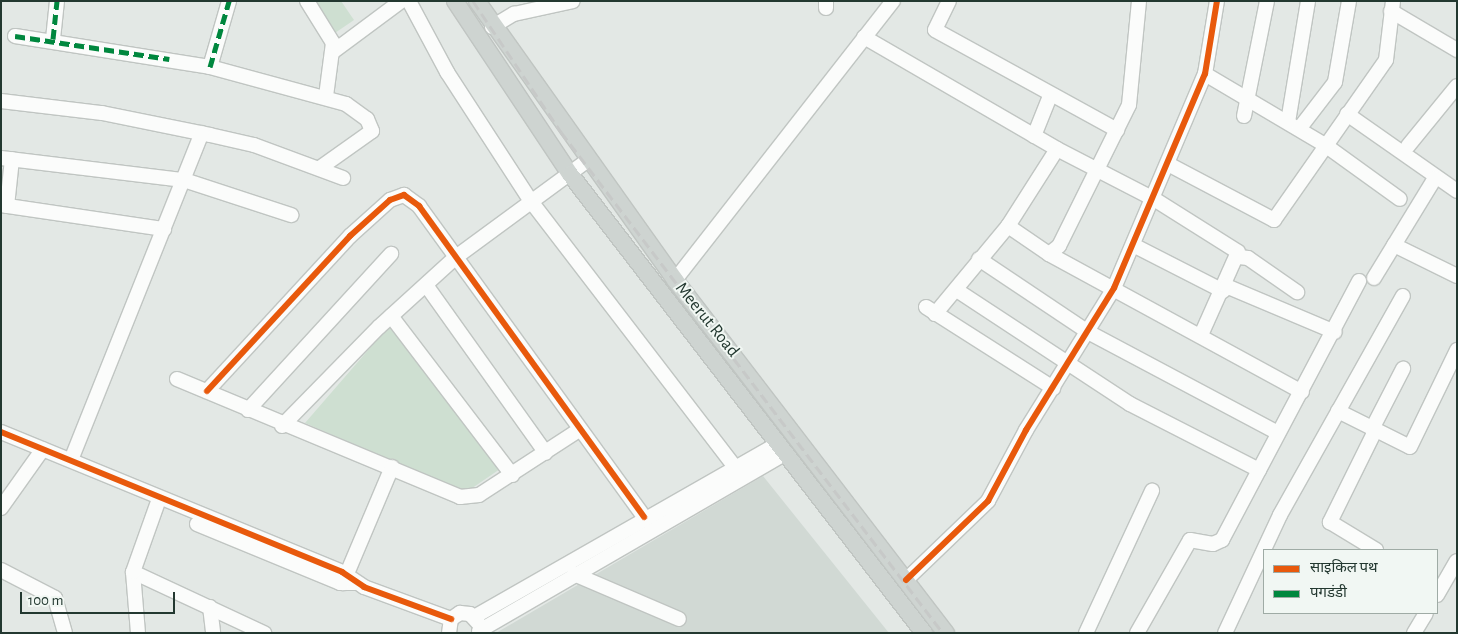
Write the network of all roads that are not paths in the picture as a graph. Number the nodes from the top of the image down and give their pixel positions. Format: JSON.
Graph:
{"nodes":[{"id":1,"x":57,"y":1,"type":"edge"},
{"id":2,"x":229,"y":1,"type":"edge"},
{"id":3,"x":307,"y":1,"type":"edge"},
{"id":4,"x":401,"y":1,"type":"edge"},
{"id":5,"x":409,"y":1,"type":"edge"},
{"id":6,"x":454,"y":1,"type":"edge"},
{"id":7,"x":477,"y":1,"type":"edge"},
{"id":8,"x":573,"y":1,"type":"edge"},
{"id":9,"x":893,"y":1,"type":"edge"},
{"id":10,"x":949,"y":1,"type":"edge"},
{"id":11,"x":1139,"y":1,"type":"edge"},
{"id":12,"x":1217,"y":1,"type":"edge"},
{"id":13,"x":1267,"y":1,"type":"edge"},
{"id":14,"x":1308,"y":1,"type":"edge"},
{"id":15,"x":1349,"y":1,"type":"edge"},
{"id":16,"x":1392,"y":6,"type":"edge"},
{"id":17,"x":492,"y":27,"type":"junction"},
{"id":18,"x":15,"y":36,"type":"dead end"},
{"id":19,"x":864,"y":37,"type":"junction"},
{"id":20,"x":53,"y":39,"type":"junction"},
{"id":21,"x":1457,"y":50,"type":"edge"},
{"id":22,"x":334,"y":51,"type":"junction"},
{"id":23,"x":210,"y":67,"type":"junction"},
{"id":24,"x":1205,"y":74,"type":"junction"},
{"id":25,"x":1457,"y":86,"type":"edge"},
{"id":26,"x":326,"y":96,"type":"junction"},
{"id":27,"x":1050,"y":96,"type":"junction"},
{"id":28,"x":1248,"y":100,"type":"junction"},
{"id":29,"x":1,"y":101,"type":"edge"},
{"id":30,"x":1347,"y":114,"type":"junction"},
{"id":31,"x":1244,"y":116,"type":"dead end"},
{"id":32,"x":1294,"y":126,"type":"junction"},
{"id":33,"x":1117,"y":130,"type":"junction"},
{"id":34,"x":202,"y":133,"type":"junction"},
{"id":35,"x":1034,"y":136,"type":"junction"},
{"id":36,"x":1324,"y":145,"type":"junction"},
{"id":37,"x":1408,"y":146,"type":"dead end"},
{"id":38,"x":1057,"y":149,"type":"junction"},
{"id":39,"x":6,"y":159,"type":"edge"},
{"id":40,"x":588,"y":160,"type":"junction"},
{"id":41,"x":1168,"y":164,"type":"junction"},
{"id":42,"x":320,"y":168,"type":"junction"},
{"id":43,"x":1098,"y":169,"type":"junction"},
{"id":44,"x":570,"y":174,"type":"junction"},
{"id":45,"x":343,"y":178,"type":"dead end"},
{"id":46,"x":1435,"y":178,"type":"junction"},
{"id":47,"x":184,"y":180,"type":"junction"},
{"id":48,"x":1457,"y":191,"type":"edge"},
{"id":49,"x":1400,"y":199,"type":"dead end"},
{"id":50,"x":530,"y":200,"type":"junction"},
{"id":51,"x":1154,"y":200,"type":"junction"},
{"id":52,"x":4,"y":205,"type":"edge"},
{"id":53,"x":291,"y":215,"type":"dead end"},
{"id":54,"x":1008,"y":226,"type":"junction"},
{"id":55,"x":164,"y":229,"type":"junction"},
{"id":56,"x":1394,"y":245,"type":"junction"},
{"id":57,"x":1135,"y":246,"type":"junction"},
{"id":58,"x":391,"y":254,"type":"dead end"},
{"id":59,"x":1049,"y":254,"type":"junction"},
{"id":60,"x":1239,"y":257,"type":"junction"},
{"id":61,"x":456,"y":258,"type":"junction"},
{"id":62,"x":978,"y":259,"type":"junction"},
{"id":63,"x":1457,"y":276,"type":"edge"},
{"id":64,"x":1374,"y":278,"type":"dead end"},
{"id":65,"x":675,"y":280,"type":"junction"},
{"id":66,"x":1359,"y":281,"type":"dead end"},
{"id":67,"x":426,"y":285,"type":"junction"},
{"id":68,"x":1114,"y":288,"type":"junction"},
{"id":69,"x":1224,"y":288,"type":"junction"},
{"id":70,"x":958,"y":292,"type":"junction"},
{"id":71,"x":1297,"y":292,"type":"dead end"},
{"id":72,"x":1403,"y":296,"type":"dead end"},
{"id":73,"x":391,"y":316,"type":"junction"},
{"id":74,"x":1088,"y":332,"type":"junction"},
{"id":75,"x":1335,"y":332,"type":"junction"},
{"id":76,"x":1201,"y":335,"type":"junction"},
{"id":77,"x":1457,"y":350,"type":"edge"},
{"id":78,"x":1068,"y":367,"type":"junction"},
{"id":79,"x":1403,"y":369,"type":"dead end"},
{"id":80,"x":177,"y":379,"type":"dead end"},
{"id":81,"x":1053,"y":388,"type":"junction"},
{"id":82,"x":207,"y":391,"type":"junction"},
{"id":83,"x":1302,"y":392,"type":"junction"},
{"id":84,"x":248,"y":410,"type":"junction"},
{"id":85,"x":1338,"y":411,"type":"junction"},
{"id":86,"x":282,"y":426,"type":"junction"},
{"id":87,"x":579,"y":430,"type":"junction"},
{"id":88,"x":1373,"y":430,"type":"junction"},
{"id":89,"x":1,"y":432,"type":"edge"},
{"id":90,"x":1278,"y":433,"type":"junction"},
{"id":91,"x":798,"y":439,"type":"junction"},
{"id":92,"x":1,"y":441,"type":"edge"},
{"id":93,"x":779,"y":450,"type":"junction"},
{"id":94,"x":40,"y":452,"type":"junction"},
{"id":95,"x":546,"y":453,"type":"junction"},
{"id":96,"x":71,"y":460,"type":"junction"},
{"id":97,"x":751,"y":465,"type":"junction"},
{"id":98,"x":734,"y":466,"type":"junction"},
{"id":99,"x":392,"y":467,"type":"junction"},
{"id":100,"x":1259,"y":470,"type":"junction"},
{"id":101,"x":512,"y":474,"type":"junction"},
{"id":102,"x":1152,"y":491,"type":"dead end"},
{"id":103,"x":158,"y":503,"type":"junction"},
{"id":104,"x":1,"y":508,"type":"edge"},
{"id":105,"x":644,"y":517,"type":"junction"},
{"id":106,"x":1264,"y":549,"type":"edge"},
{"id":107,"x":1374,"y":549,"type":"edge"},
{"id":108,"x":1263,"y":551,"type":"edge"},
{"id":109,"x":1457,"y":561,"type":"edge"},
{"id":110,"x":1,"y":570,"type":"edge"},
{"id":111,"x":133,"y":572,"type":"junction"},
{"id":112,"x":574,"y":574,"type":"junction"},
{"id":113,"x":906,"y":580,"type":"junction"},
{"id":114,"x":349,"y":581,"type":"junction"},
{"id":115,"x":1439,"y":587,"type":"edge"},
{"id":116,"x":210,"y":607,"type":"junction"},
{"id":117,"x":1425,"y":614,"type":"edge"},
{"id":118,"x":474,"y":617,"type":"junction"},
{"id":119,"x":679,"y":619,"type":"dead end"},
{"id":120,"x":450,"y":626,"type":"edge"},
{"id":121,"x":479,"y":632,"type":"edge"},
{"id":122,"x":65,"y":633,"type":"edge"},
{"id":123,"x":138,"y":633,"type":"edge"},
{"id":124,"x":214,"y":633,"type":"edge"},
{"id":125,"x":264,"y":633,"type":"edge"},
{"id":126,"x":924,"y":633,"type":"edge"},
{"id":127,"x":946,"y":633,"type":"edge"},
{"id":128,"x":1086,"y":633,"type":"edge"},
{"id":129,"x":1137,"y":633,"type":"edge"},
{"id":130,"x":1225,"y":633,"type":"edge"},
{"id":131,"x":1414,"y":633,"type":"edge"}],
"edges":[{"from":1,"to":20,"type":"street"},
{"from":2,"to":23,"type":"street"},
{"from":3,"to":22,"type":"street"},
{"from":4,"to":22,"type":"street"},
{"from":5,"to":50,"type":"street"},
{"from":6,"to":44,"type":"main road","name":"Meerut Road"},
{"from":7,"to":17,"type":"main road","name":"Meerut Road"},
{"from":8,"to":17,"type":"street"},
{"from":9,"to":19,"type":"street"},
{"from":10,"to":27,"type":"street"},
{"from":11,"to":33,"type":"street"},
{"from":12,"to":24,"type":"street"},
{"from":13,"to":28,"type":"street"},
{"from":14,"to":32,"type":"street"},
{"from":15,"to":32,"type":"street"},
{"from":16,"to":21,"type":"street"},
{"from":16,"to":30,"type":"street"},
{"from":17,"to":40,"type":"main road","name":"Meerut Road"},
{"from":18,"to":20,"type":"street"},
{"from":19,"to":35,"type":"street"},
{"from":19,"to":65,"type":"street"},
{"from":20,"to":23,"type":"street"},
{"from":22,"to":26,"type":"street"},
{"from":23,"to":26,"type":"street"},
{"from":24,"to":28,"type":"street"},
{"from":24,"to":41,"type":"street"},
{"from":25,"to":37,"type":"street"},
{"from":26,"to":42,"type":"street"},
{"from":27,"to":33,"type":"street"},
{"from":27,"to":35,"type":"street"},
{"from":28,"to":31,"type":"street"},
{"from":28,"to":32,"type":"street"},
{"from":29,"to":34,"type":"street"},
{"from":30,"to":36,"type":"street"},
{"from":30,"to":46,"type":"street"},
{"from":32,"to":36,"type":"street"},
{"from":33,"to":43,"type":"street"},
{"from":34,"to":42,"type":"street"},
{"from":34,"to":47,"type":"street"},
{"from":35,"to":38,"type":"street"},
{"from":36,"to":41,"type":"street"},
{"from":36,"to":49,"type":"street"},
{"from":38,"to":43,"type":"street"},
{"from":38,"to":54,"type":"street"},
{"from":39,"to":47,"type":"street"},
{"from":39,"to":52,"type":"street"},
{"from":40,"to":44,"type":"street"},
{"from":40,"to":65,"type":"main road","name":"Meerut Road"},
{"from":41,"to":51,"type":"street"},
{"from":42,"to":45,"type":"street"},
{"from":43,"to":51,"type":"street"},
{"from":43,"to":59,"type":"street"},
{"from":44,"to":50,"type":"street"},
{"from":44,"to":93,"type":"main road","name":"Meerut Road"},
{"from":46,"to":48,"type":"street"},
{"from":46,"to":56,"type":"street"},
{"from":47,"to":53,"type":"street"},
{"from":47,"to":55,"type":"street"},
{"from":50,"to":61,"type":"street"},
{"from":50,"to":98,"type":"street"},
{"from":51,"to":57,"type":"street"},
{"from":51,"to":60,"type":"street"},
{"from":52,"to":55,"type":"street"},
{"from":54,"to":59,"type":"street"},
{"from":54,"to":62,"type":"street"},
{"from":55,"to":96,"type":"street"},
{"from":56,"to":63,"type":"street"},
{"from":56,"to":64,"type":"street"},
{"from":57,"to":68,"type":"street"},
{"from":57,"to":69,"type":"street"},
{"from":58,"to":84,"type":"street"},
{"from":59,"to":68,"type":"street"},
{"from":60,"to":69,"type":"street"},
{"from":60,"to":71,"type":"street"},
{"from":61,"to":67,"type":"street"},
{"from":61,"to":82,"type":"street"},
{"from":61,"to":87,"type":"street"},
{"from":62,"to":70,"type":"street"},
{"from":62,"to":74,"type":"street"},
{"from":65,"to":91,"type":"main road","name":"Meerut Road"},
{"from":66,"to":75,"type":"street"},
{"from":67,"to":73,"type":"street"},
{"from":67,"to":95,"type":"street"},
{"from":68,"to":74,"type":"street"},
{"from":68,"to":76,"type":"street"},
{"from":69,"to":75,"type":"street"},
{"from":69,"to":76,"type":"street"},
{"from":70,"to":78,"type":"street"},
{"from":70,"to":81,"type":"street"},
{"from":72,"to":85,"type":"street"},
{"from":73,"to":86,"type":"street"},
{"from":73,"to":101,"type":"street"},
{"from":74,"to":78,"type":"street"},
{"from":74,"to":90,"type":"street"},
{"from":75,"to":83,"type":"street"},
{"from":76,"to":83,"type":"street"},
{"from":77,"to":88,"type":"street"},
{"from":78,"to":81,"type":"street"},
{"from":78,"to":100,"type":"street"},
{"from":79,"to":88,"type":"street"},
{"from":80,"to":82,"type":"street"},
{"from":81,"to":113,"type":"street"},
{"from":82,"to":84,"type":"street"},
{"from":83,"to":90,"type":"street"},
{"from":84,"to":86,"type":"street"},
{"from":85,"to":88,"type":"street"},
{"from":85,"to":106,"type":"street"},
{"from":86,"to":99,"type":"street"},
{"from":87,"to":95,"type":"street"},
{"from":87,"to":105,"type":"street"},
{"from":88,"to":107,"type":"street"},
{"from":89,"to":94,"type":"street"},
{"from":90,"to":100,"type":"street"},
{"from":91,"to":93,"type":"main road"},
{"from":91,"to":113,"type":"main road","name":"Meerut Road"},
{"from":92,"to":94,"type":"street"},
{"from":93,"to":97,"type":"street"},
{"from":93,"to":126,"type":"main road","name":"Meerut Road"},
{"from":94,"to":96,"type":"street"},
{"from":94,"to":103,"type":"street"},
{"from":94,"to":104,"type":"street"},
{"from":95,"to":101,"type":"street"},
{"from":96,"to":103,"type":"street"},
{"from":97,"to":98,"type":"street"},
{"from":97,"to":112,"type":"street"},
{"from":98,"to":105,"type":"street"},
{"from":99,"to":101,"type":"street"},
{"from":99,"to":114,"type":"street"},
{"from":100,"to":129,"type":"street"},
{"from":102,"to":128,"type":"street"},
{"from":103,"to":111,"type":"street"},
{"from":103,"to":114,"type":"street"},
{"from":105,"to":118,"type":"street"},
{"from":108,"to":130,"type":"street"},
{"from":109,"to":115,"type":"street"},
{"from":110,"to":122,"type":"street"},
{"from":111,"to":116,"type":"street"},
{"from":111,"to":123,"type":"street"},
{"from":112,"to":119,"type":"street"},
{"from":112,"to":121,"type":"street"},
{"from":113,"to":127,"type":"main road","name":"Meerut Road"},
{"from":114,"to":120,"type":"street"},
{"from":116,"to":124,"type":"street"},
{"from":116,"to":125,"type":"street"},
{"from":117,"to":131,"type":"street"},
{"from":118,"to":120,"type":"street"},
{"from":118,"to":121,"type":"street"}]}
